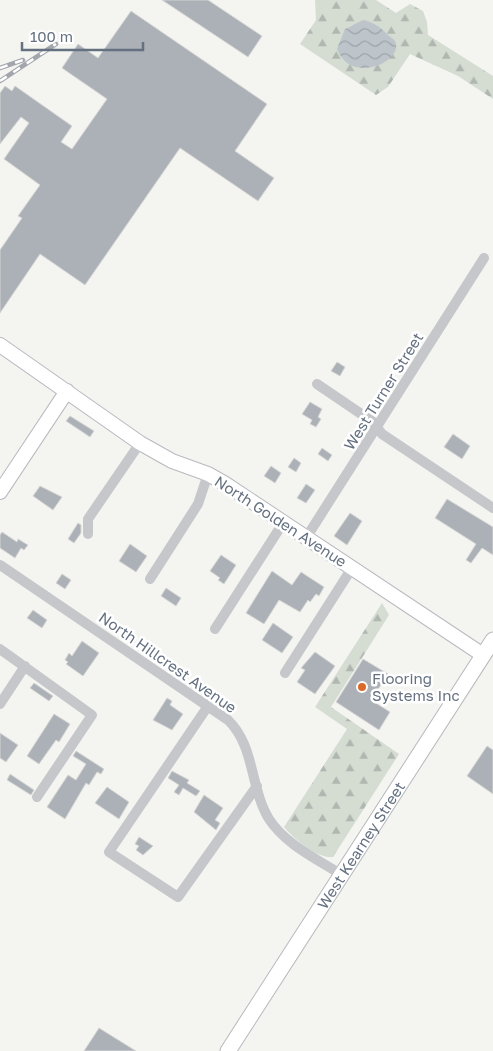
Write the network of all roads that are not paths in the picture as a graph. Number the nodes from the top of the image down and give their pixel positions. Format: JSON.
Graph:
{"nodes":[{"id":1,"x":484,"y":258,"type":"dead end"},
{"id":2,"x":0,"y":345,"type":"edge"},
{"id":3,"x":317,"y":384,"type":"dead end"},
{"id":4,"x":67,"y":391,"type":"junction"},
{"id":5,"x":378,"y":428,"type":"junction"},
{"id":6,"x":140,"y":443,"type":"junction"},
{"id":7,"x":208,"y":474,"type":"junction"},
{"id":8,"x":0,"y":492,"type":"edge"},
{"id":9,"x":493,"y":508,"type":"edge"},
{"id":10,"x":283,"y":523,"type":"junction"},
{"id":11,"x":88,"y":534,"type":"dead end"},
{"id":12,"x":306,"y":538,"type":"junction"},
{"id":13,"x":0,"y":565,"type":"edge"},
{"id":14,"x":352,"y":568,"type":"junction"},
{"id":15,"x":150,"y":580,"type":"dead end"},
{"id":16,"x":215,"y":629,"type":"dead end"},
{"id":17,"x":493,"y":640,"type":"edge"},
{"id":18,"x":0,"y":649,"type":"edge"},
{"id":19,"x":483,"y":655,"type":"junction"},
{"id":20,"x":25,"y":666,"type":"junction"},
{"id":21,"x":285,"y":673,"type":"dead end"},
{"id":22,"x":0,"y":704,"type":"edge"},
{"id":23,"x":208,"y":706,"type":"junction"},
{"id":24,"x":257,"y":786,"type":"junction"},
{"id":25,"x":37,"y":797,"type":"dead end"},
{"id":26,"x":342,"y":875,"type":"junction"},
{"id":27,"x":228,"y":1051,"type":"edge"}],
"edges":[{"from":1,"to":5,"type":"street","name":"West Turner Street"},
{"from":2,"to":4,"type":"street","name":"North Golden Avenue"},
{"from":3,"to":5,"type":"street"},
{"from":4,"to":6,"type":"street","name":"North Golden Avenue"},
{"from":4,"to":8,"type":"street"},
{"from":5,"to":9,"type":"street"},
{"from":5,"to":12,"type":"street","name":"West Turner Street"},
{"from":6,"to":7,"type":"street","name":"North Golden Avenue"},
{"from":6,"to":11,"type":"street"},
{"from":7,"to":10,"type":"street","name":"North Golden Avenue"},
{"from":7,"to":15,"type":"street"},
{"from":10,"to":12,"type":"street","name":"North Golden Avenue"},
{"from":10,"to":16,"type":"street"},
{"from":12,"to":14,"type":"street","name":"North Golden Avenue"},
{"from":13,"to":23,"type":"street","name":"North Hillcrest Avenue"},
{"from":14,"to":19,"type":"street","name":"North Golden Avenue"},
{"from":14,"to":21,"type":"street"},
{"from":17,"to":19,"type":"main road","name":"West Kearney Street"},
{"from":18,"to":20,"type":"street"},
{"from":19,"to":26,"type":"main road","name":"West Kearney Street"},
{"from":20,"to":22,"type":"street"},
{"from":20,"to":25,"type":"street"},
{"from":23,"to":24,"type":"street","name":"North Hillcrest Avenue"},
{"from":23,"to":24,"type":"street"},
{"from":24,"to":26,"type":"street","name":"North Hillcrest Avenue"},
{"from":26,"to":27,"type":"main road","name":"West Kearney Street"}]}
